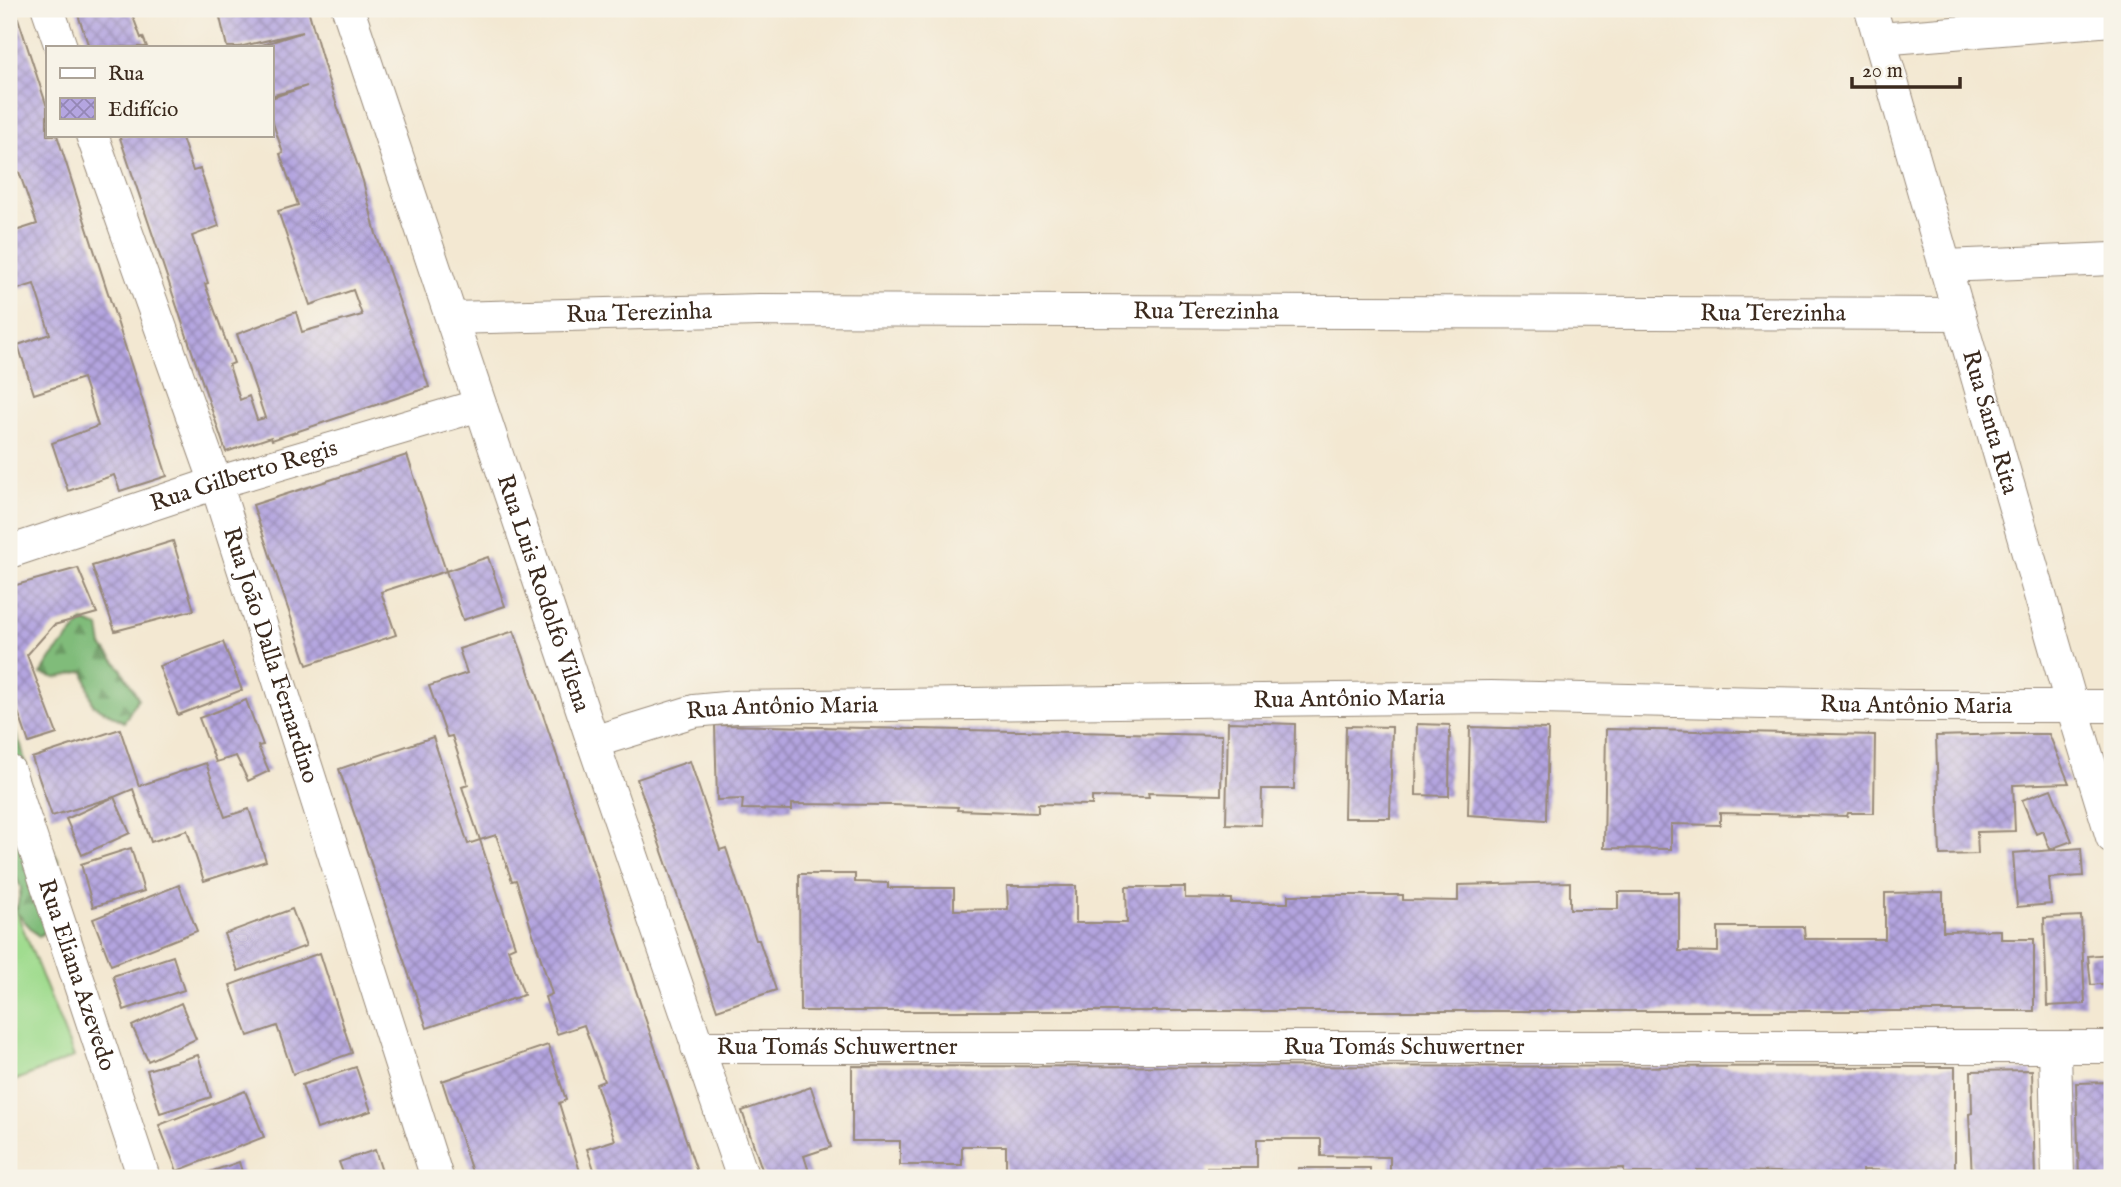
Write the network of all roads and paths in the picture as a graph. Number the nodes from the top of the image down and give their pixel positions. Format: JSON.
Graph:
{"nodes":[{"id":1,"x":48,"y":9,"type":"edge"},
{"id":2,"x":348,"y":9,"type":"edge"},
{"id":3,"x":1871,"y":9,"type":"edge"},
{"id":4,"x":2112,"y":20,"type":"edge"},
{"id":5,"x":1880,"y":39,"type":"junction"},
{"id":6,"x":61,"y":46,"type":"edge"},
{"id":7,"x":92,"y":136,"type":"edge"},
{"id":8,"x":2112,"y":259,"type":"edge"},
{"id":9,"x":1945,"y":266,"type":"junction"},
{"id":10,"x":1959,"y":314,"type":"junction"},
{"id":11,"x":452,"y":318,"type":"junction"},
{"id":12,"x":480,"y":405,"type":"junction"},
{"id":13,"x":216,"y":483,"type":"junction"},
{"id":14,"x":9,"y":552,"type":"edge"},
{"id":15,"x":2072,"y":706,"type":"junction"},
{"id":16,"x":2112,"y":706,"type":"edge"},
{"id":17,"x":593,"y":742,"type":"junction"},
{"id":18,"x":9,"y":771,"type":"edge"},
{"id":19,"x":2112,"y":837,"type":"edge"},
{"id":20,"x":697,"y":1047,"type":"junction"},
{"id":21,"x":2055,"y":1048,"type":"junction"},
{"id":22,"x":2112,"y":1048,"type":"edge"},
{"id":23,"x":145,"y":1178,"type":"edge"},
{"id":24,"x":437,"y":1178,"type":"edge"},
{"id":25,"x":743,"y":1178,"type":"edge"},
{"id":26,"x":2058,"y":1178,"type":"edge"}],
"edges":[{"from":1,"to":6,"type":"street"},
{"from":2,"to":11,"type":"street","name":"Rua Luis Rodolfo Vilena"},
{"from":3,"to":5,"type":"street","name":"Rua Santa Rita"},
{"from":4,"to":5,"type":"street"},
{"from":5,"to":9,"type":"street","name":"Rua Santa Rita"},
{"from":7,"to":13,"type":"street","name":"Rua João Dalla Fernardino"},
{"from":8,"to":9,"type":"street"},
{"from":9,"to":10,"type":"street","name":"Rua Santa Rita"},
{"from":10,"to":11,"type":"street","name":"Rua Terezinha"},
{"from":10,"to":15,"type":"street","name":"Rua Santa Rita"},
{"from":11,"to":12,"type":"street","name":"Rua Luis Rodolfo Vilena"},
{"from":12,"to":13,"type":"street","name":"Rua Gilberto Regis"},
{"from":12,"to":17,"type":"street","name":"Rua Luis Rodolfo Vilena"},
{"from":13,"to":14,"type":"street","name":"Rua Gilberto Regis"},
{"from":13,"to":24,"type":"street","name":"Rua João Dalla Fernardino"},
{"from":15,"to":16,"type":"street","name":"Rua Antônio Maria"},
{"from":15,"to":17,"type":"street","name":"Rua Antônio Maria"},
{"from":15,"to":19,"type":"street","name":"Rua Santa Rita"},
{"from":17,"to":20,"type":"street","name":"Rua Luis Rodolfo Vilena"},
{"from":18,"to":23,"type":"street","name":"Rua Eliana Azevedo"},
{"from":20,"to":21,"type":"street","name":"Rua Tomás Schuwertner"},
{"from":20,"to":25,"type":"street","name":"Rua Luis Rodolfo Vilena"},
{"from":21,"to":22,"type":"street","name":"Rua Tomás Schuwertner"},
{"from":21,"to":26,"type":"street"}]}
